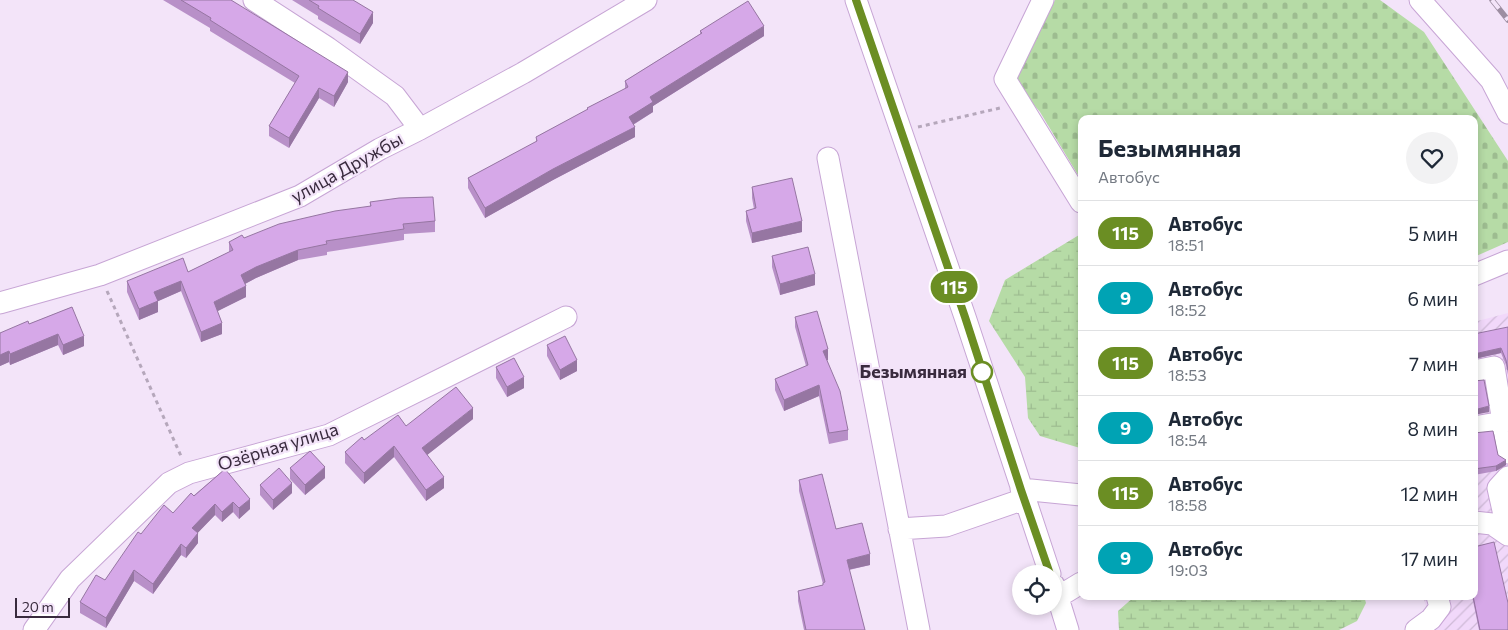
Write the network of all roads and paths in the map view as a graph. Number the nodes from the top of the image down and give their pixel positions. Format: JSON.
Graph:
{"nodes":[{"id":1,"x":254,"y":0,"type":"edge"},
{"id":2,"x":646,"y":0,"type":"edge"},
{"id":3,"x":856,"y":0,"type":"edge"},
{"id":4,"x":1044,"y":0,"type":"edge"},
{"id":5,"x":1420,"y":0,"type":"edge"},
{"id":6,"x":1020,"y":104,"type":"junction"},
{"id":7,"x":1508,"y":113,"type":"edge"},
{"id":8,"x":420,"y":129,"type":"junction"},
{"id":9,"x":900,"y":131,"type":"junction"},
{"id":10,"x":828,"y":158,"type":"dead end"},
{"id":11,"x":1078,"y":197,"type":"edge"},
{"id":12,"x":1508,"y":261,"type":"edge"},
{"id":13,"x":1478,"y":273,"type":"edge"},
{"id":14,"x":100,"y":274,"type":"junction"},
{"id":15,"x":0,"y":303,"type":"edge"},
{"id":16,"x":566,"y":317,"type":"dead end"},
{"id":17,"x":1478,"y":370,"type":"edge"},
{"id":18,"x":1503,"y":422,"type":"junction"},
{"id":19,"x":1478,"y":426,"type":"edge"},
{"id":20,"x":1508,"y":453,"type":"edge"},
{"id":21,"x":189,"y":473,"type":"junction"},
{"id":22,"x":1508,"y":478,"type":"edge"},
{"id":23,"x":1022,"y":494,"type":"junction"},
{"id":24,"x":1078,"y":495,"type":"edge"},
{"id":25,"x":1478,"y":522,"type":"edge"},
{"id":26,"x":899,"y":529,"type":"junction"},
{"id":27,"x":1508,"y":534,"type":"edge"},
{"id":28,"x":1047,"y":565,"type":"edge"},
{"id":29,"x":1078,"y":584,"type":"edge"},
{"id":30,"x":1062,"y":589,"type":"edge"},
{"id":31,"x":1438,"y":600,"type":"edge"},
{"id":32,"x":1062,"y":610,"type":"edge"},
{"id":33,"x":34,"y":630,"type":"edge"},
{"id":34,"x":919,"y":630,"type":"edge"},
{"id":35,"x":1068,"y":630,"type":"edge"},
{"id":36,"x":1416,"y":630,"type":"edge"},
{"id":37,"x":1437,"y":630,"type":"edge"}],
"edges":[{"from":1,"to":8,"type":"street"},
{"from":2,"to":8,"type":"street","name":"улица Дружбы"},
{"from":3,"to":9,"type":"street"},
{"from":4,"to":6,"type":"street"},
{"from":5,"to":7,"type":"street"},
{"from":6,"to":9,"type":"path"},
{"from":6,"to":11,"type":"street"},
{"from":8,"to":14,"type":"street","name":"улица Дружбы"},
{"from":9,"to":23,"type":"street"},
{"from":10,"to":26,"type":"street"},
{"from":12,"to":13,"type":"street"},
{"from":14,"to":15,"type":"street","name":"улица Дружбы"},
{"from":14,"to":21,"type":"path"},
{"from":16,"to":21,"type":"street","name":"Озёрная улица"},
{"from":17,"to":18,"type":"street"},
{"from":18,"to":19,"type":"street"},
{"from":18,"to":20,"type":"street"},
{"from":21,"to":33,"type":"street","name":"Озёрная улица"},
{"from":22,"to":27,"type":"street"},
{"from":23,"to":24,"type":"street"},
{"from":23,"to":26,"type":"street"},
{"from":23,"to":28,"type":"street"},
{"from":25,"to":27,"type":"street"},
{"from":26,"to":34,"type":"street"},
{"from":29,"to":30,"type":"street"},
{"from":31,"to":36,"type":"street"},
{"from":32,"to":35,"type":"street"},
{"from":36,"to":37,"type":"street"}]}
